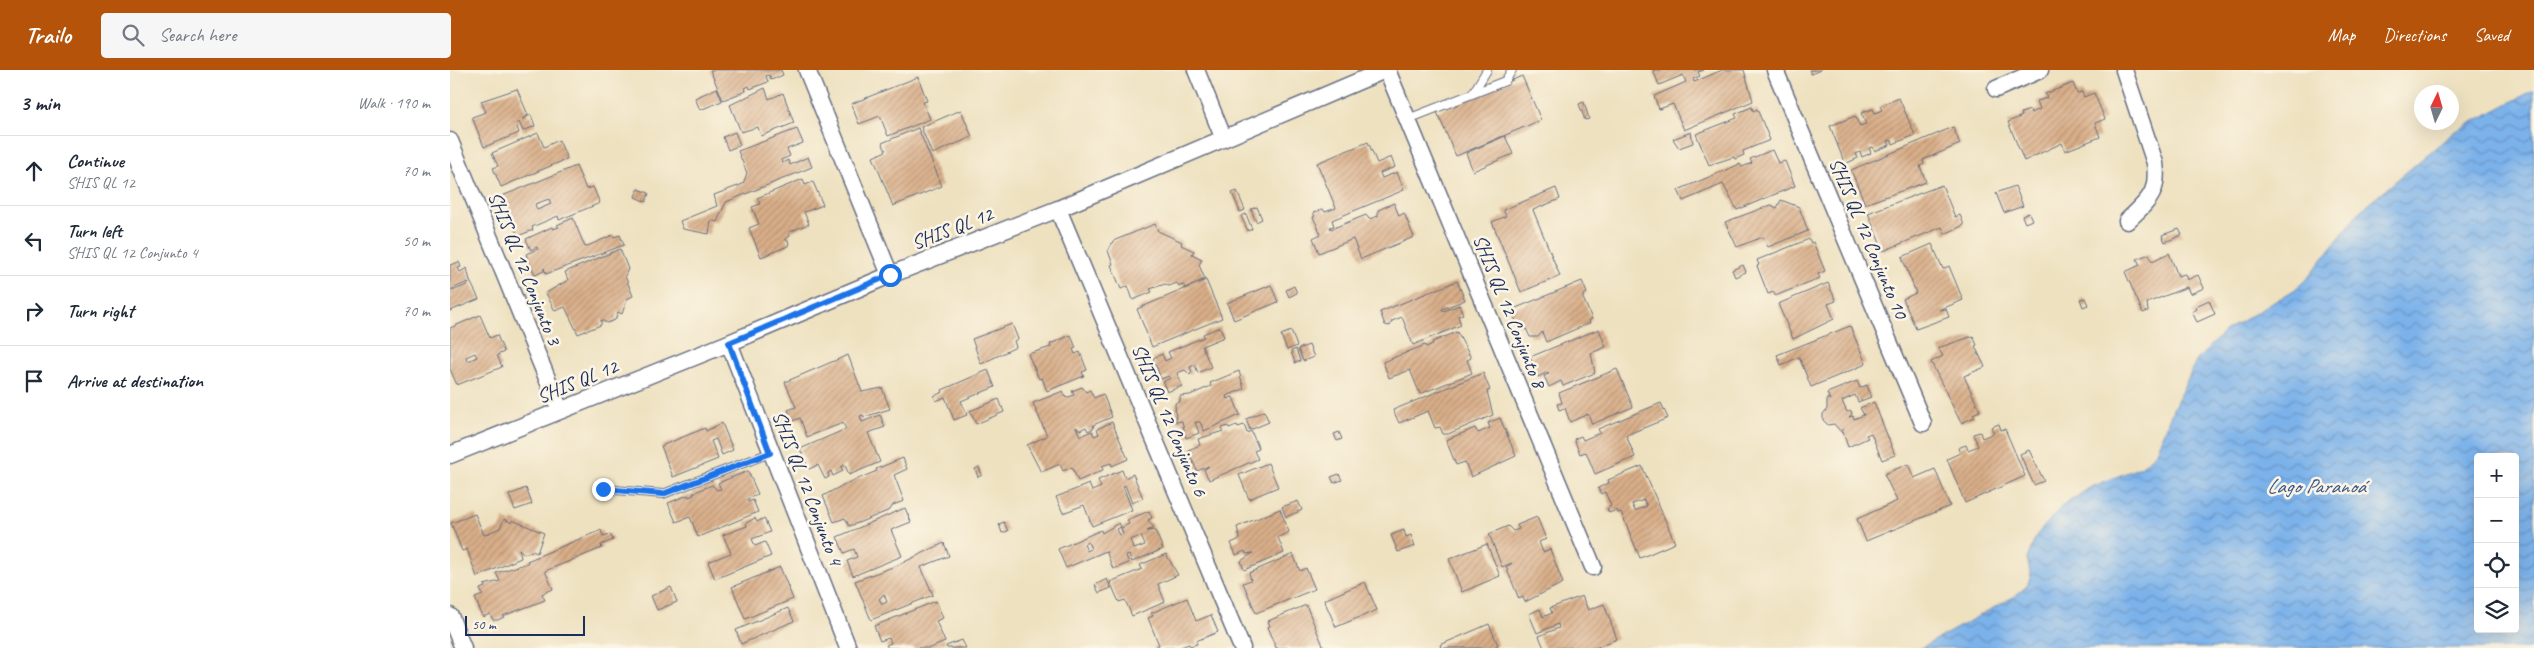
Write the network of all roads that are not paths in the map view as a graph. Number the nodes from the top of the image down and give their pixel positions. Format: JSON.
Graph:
{"nodes":[{"id":1,"x":807,"y":70,"type":"edge"},
{"id":2,"x":1196,"y":70,"type":"edge"},
{"id":3,"x":1386,"y":70,"type":"edge"},
{"id":4,"x":1487,"y":70,"type":"edge"},
{"id":5,"x":1512,"y":70,"type":"edge"},
{"id":6,"x":1775,"y":70,"type":"edge"},
{"id":7,"x":2040,"y":70,"type":"edge"},
{"id":8,"x":2124,"y":70,"type":"edge"},
{"id":9,"x":1996,"y":89,"type":"dead end"},
{"id":10,"x":1473,"y":94,"type":"junction"},
{"id":11,"x":1408,"y":119,"type":"junction"},
{"id":12,"x":1223,"y":137,"type":"junction"},
{"id":13,"x":450,"y":142,"type":"edge"},
{"id":14,"x":1058,"y":209,"type":"junction"},
{"id":15,"x":2127,"y":221,"type":"dead end"},
{"id":16,"x":890,"y":275,"type":"junction"},
{"id":17,"x":729,"y":343,"type":"junction"},
{"id":18,"x":560,"y":410,"type":"junction"},
{"id":19,"x":1923,"y":423,"type":"dead end"},
{"id":20,"x":770,"y":453,"type":"junction"},
{"id":21,"x":450,"y":455,"type":"edge"},
{"id":22,"x":603,"y":489,"type":"dead end"},
{"id":23,"x":1593,"y":567,"type":"dead end"},
{"id":24,"x":450,"y":616,"type":"edge"},
{"id":25,"x":463,"y":648,"type":"edge"},
{"id":26,"x":848,"y":648,"type":"edge"},
{"id":27,"x":1242,"y":648,"type":"edge"}],
"edges":[{"from":1,"to":16,"type":"street"},
{"from":2,"to":12,"type":"street"},
{"from":3,"to":11,"type":"street","name":"SHIS QL 12 Conjunto 8"},
{"from":3,"to":12,"type":"street","name":"SHIS QL 12"},
{"from":4,"to":10,"type":"lane"},
{"from":5,"to":10,"type":"lane"},
{"from":6,"to":19,"type":"street","name":"SHIS QL 12 Conjunto 10"},
{"from":7,"to":9,"type":"street"},
{"from":8,"to":15,"type":"street"},
{"from":10,"to":11,"type":"lane"},
{"from":11,"to":23,"type":"street","name":"SHIS QL 12 Conjunto 8"},
{"from":12,"to":14,"type":"street","name":"SHIS QL 12"},
{"from":13,"to":18,"type":"street","name":"SHIS QL 12 Conjunto 3"},
{"from":14,"to":16,"type":"street","name":"SHIS QL 12"},
{"from":14,"to":27,"type":"street","name":"SHIS QL 12 Conjunto 6"},
{"from":16,"to":17,"type":"street","name":"SHIS QL 12"},
{"from":17,"to":18,"type":"street","name":"SHIS QL 12"},
{"from":17,"to":20,"type":"street","name":"SHIS QL 12 Conjunto 4"},
{"from":18,"to":21,"type":"street","name":"SHIS QL 12"},
{"from":20,"to":22,"type":"lane"},
{"from":20,"to":26,"type":"street","name":"SHIS QL 12 Conjunto 4"},
{"from":24,"to":25,"type":"street"}]}
